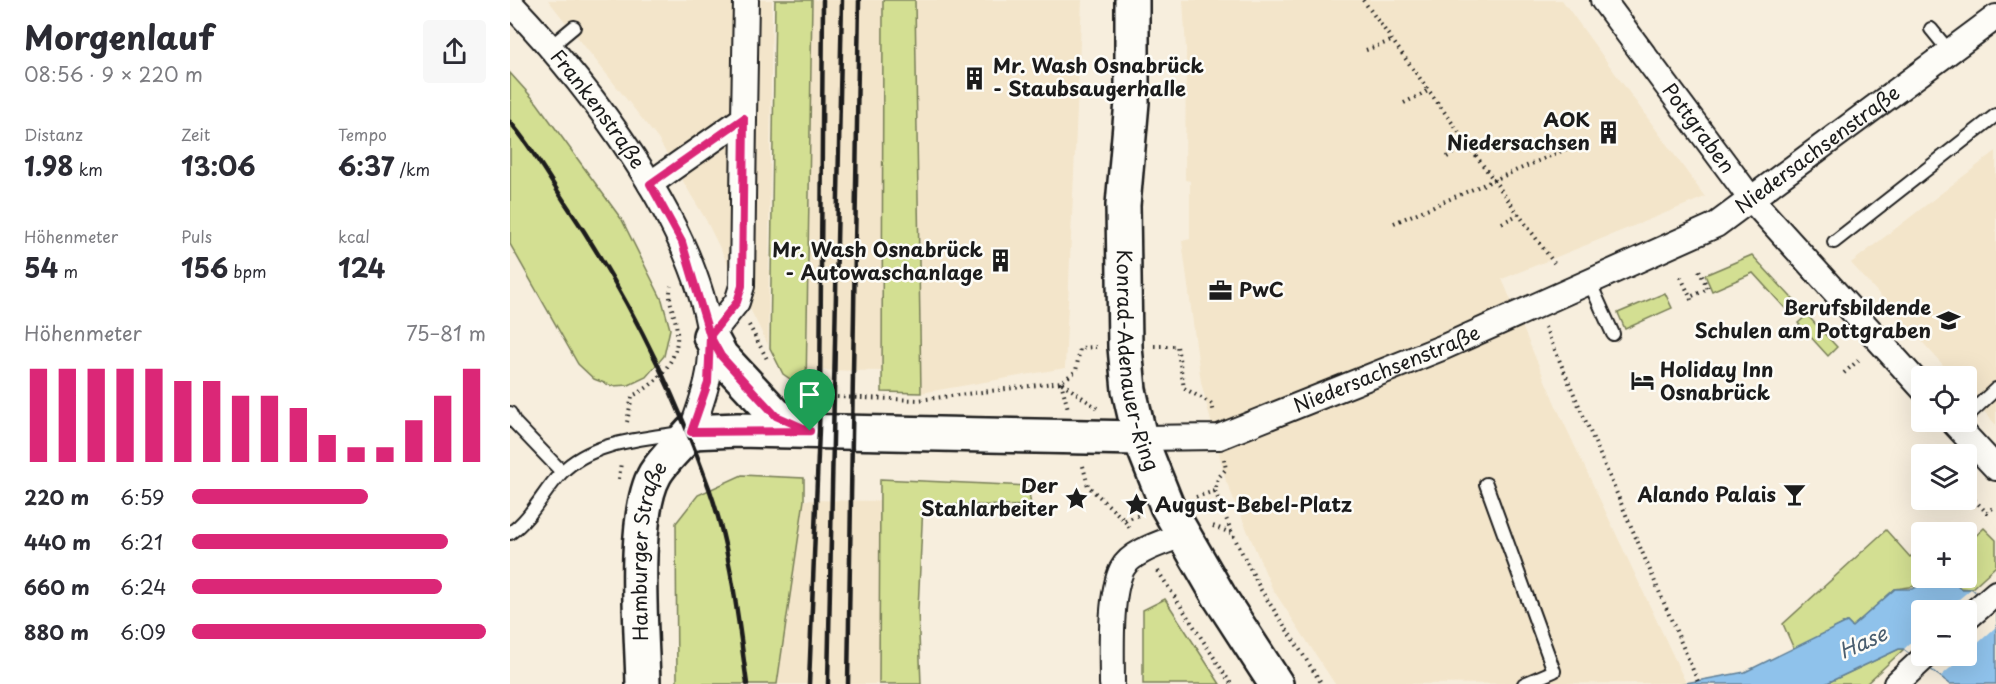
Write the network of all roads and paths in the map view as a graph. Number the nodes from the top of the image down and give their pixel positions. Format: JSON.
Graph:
{"nodes":[{"id":1,"x":746,"y":0,"type":"edge"},
{"id":2,"x":1132,"y":0,"type":"edge"},
{"id":3,"x":1363,"y":0,"type":"edge"},
{"id":4,"x":1603,"y":0,"type":"edge"},
{"id":5,"x":510,"y":3,"type":"edge"},
{"id":6,"x":1996,"y":17,"type":"edge"},
{"id":7,"x":574,"y":27,"type":"dead end"},
{"id":8,"x":1931,"y":28,"type":"dead end"},
{"id":9,"x":1394,"y":40,"type":"junction"},
{"id":10,"x":549,"y":47,"type":"junction"},
{"id":11,"x":1366,"y":50,"type":"dead end"},
{"id":12,"x":1949,"y":51,"type":"junction"},
{"id":13,"x":1430,"y":90,"type":"junction"},
{"id":14,"x":1404,"y":103,"type":"dead end"},
{"id":15,"x":1996,"y":115,"type":"edge"},
{"id":16,"x":744,"y":118,"type":"junction"},
{"id":17,"x":1468,"y":144,"type":"junction"},
{"id":18,"x":1578,"y":144,"type":"dead end"},
{"id":19,"x":1447,"y":157,"type":"dead end"},
{"id":20,"x":1494,"y":179,"type":"junction"},
{"id":21,"x":650,"y":184,"type":"junction"},
{"id":22,"x":1751,"y":199,"type":"junction"},
{"id":23,"x":1519,"y":214,"type":"junction"},
{"id":24,"x":1394,"y":223,"type":"dead end"},
{"id":25,"x":1502,"y":223,"type":"dead end"},
{"id":26,"x":1834,"y":242,"type":"dead end"},
{"id":27,"x":1554,"y":263,"type":"dead end"},
{"id":28,"x":1699,"y":270,"type":"dead end"},
{"id":29,"x":1681,"y":277,"type":"dead end"},
{"id":30,"x":1589,"y":281,"type":"junction"},
{"id":31,"x":669,"y":297,"type":"dead end"},
{"id":32,"x":737,"y":302,"type":"junction"},
{"id":33,"x":1536,"y":306,"type":"junction"},
{"id":34,"x":1613,"y":334,"type":"dead end"},
{"id":35,"x":710,"y":336,"type":"junction"},
{"id":36,"x":1177,"y":346,"type":"dead end"},
{"id":37,"x":1080,"y":348,"type":"dead end"},
{"id":38,"x":1860,"y":359,"type":"dead end"},
{"id":39,"x":774,"y":371,"type":"dead end"},
{"id":40,"x":1844,"y":373,"type":"dead end"},
{"id":41,"x":1911,"y":376,"type":"edge"},
{"id":42,"x":1996,"y":389,"type":"edge"},
{"id":43,"x":804,"y":396,"type":"dead end"},
{"id":44,"x":1212,"y":405,"type":"dead end"},
{"id":45,"x":1977,"y":405,"type":"edge"},
{"id":46,"x":510,"y":413,"type":"edge"},
{"id":47,"x":810,"y":431,"type":"junction"},
{"id":48,"x":691,"y":432,"type":"junction"},
{"id":49,"x":1968,"y":432,"type":"edge"},
{"id":50,"x":1140,"y":438,"type":"junction"},
{"id":51,"x":624,"y":441,"type":"junction"},
{"id":52,"x":1996,"y":468,"type":"edge"},
{"id":53,"x":1226,"y":470,"type":"dead end"},
{"id":54,"x":562,"y":472,"type":"junction"},
{"id":55,"x":1486,"y":484,"type":"dead end"},
{"id":56,"x":619,"y":486,"type":"dead end"},
{"id":57,"x":1088,"y":486,"type":"dead end"},
{"id":58,"x":1977,"y":503,"type":"edge"},
{"id":59,"x":1995,"y":506,"type":"edge"},
{"id":60,"x":1124,"y":520,"type":"dead end"},
{"id":61,"x":510,"y":533,"type":"edge"},
{"id":62,"x":1182,"y":535,"type":"junction"},
{"id":63,"x":1168,"y":586,"type":"dead end"},
{"id":64,"x":1991,"y":597,"type":"edge"},
{"id":65,"x":1977,"y":609,"type":"edge"},
{"id":66,"x":1915,"y":666,"type":"edge"},
{"id":67,"x":643,"y":684,"type":"edge"},
{"id":68,"x":1112,"y":684,"type":"edge"},
{"id":69,"x":1231,"y":684,"type":"edge"},
{"id":70,"x":1276,"y":684,"type":"edge"},
{"id":71,"x":1322,"y":684,"type":"edge"},
{"id":72,"x":1524,"y":684,"type":"edge"},
{"id":73,"x":1699,"y":684,"type":"edge"},
{"id":74,"x":1896,"y":684,"type":"edge"}],
"edges":[{"from":1,"to":16,"type":"street"},
{"from":2,"to":50,"type":"street","name":"Konrad-Adenauer-Ring"},
{"from":3,"to":9,"type":"path"},
{"from":4,"to":22,"type":"street","name":"Pottgraben"},
{"from":5,"to":10,"type":"street","name":"Frankenstraße"},
{"from":6,"to":12,"type":"street","name":"Niedersachsenstraße"},
{"from":7,"to":10,"type":"lane"},
{"from":8,"to":12,"type":"lane"},
{"from":9,"to":11,"type":"path"},
{"from":9,"to":13,"type":"path"},
{"from":10,"to":21,"type":"street","name":"Frankenstraße"},
{"from":12,"to":22,"type":"street","name":"Niedersachsenstraße"},
{"from":13,"to":14,"type":"path"},
{"from":13,"to":17,"type":"path"},
{"from":15,"to":26,"type":"lane"},
{"from":16,"to":21,"type":"street"},
{"from":16,"to":32,"type":"street"},
{"from":17,"to":19,"type":"path"},
{"from":17,"to":20,"type":"path"},
{"from":18,"to":20,"type":"path"},
{"from":20,"to":23,"type":"path"},
{"from":20,"to":24,"type":"path"},
{"from":21,"to":35,"type":"street","name":"Frankenstraße"},
{"from":22,"to":30,"type":"street","name":"Niedersachsenstraße"},
{"from":22,"to":41,"type":"street","name":"Pottgraben"},
{"from":23,"to":25,"type":"path"},
{"from":23,"to":27,"type":"path"},
{"from":28,"to":29,"type":"path"},
{"from":30,"to":33,"type":"street","name":"Niedersachsenstraße"},
{"from":30,"to":34,"type":"lane"},
{"from":31,"to":51,"type":"path"},
{"from":32,"to":35,"type":"street"},
{"from":32,"to":39,"type":"path"},
{"from":33,"to":50,"type":"street","name":"Niedersachsenstraße"},
{"from":33,"to":73,"type":"path"},
{"from":35,"to":47,"type":"street"},
{"from":35,"to":48,"type":"street","name":"Frankenstraße"},
{"from":36,"to":44,"type":"path"},
{"from":37,"to":43,"type":"path"},
{"from":38,"to":40,"type":"path"},
{"from":42,"to":45,"type":"lane"},
{"from":46,"to":54,"type":"lane"},
{"from":47,"to":48,"type":"street","name":"Niedersachsenstraße"},
{"from":47,"to":50,"type":"street","name":"Niedersachsenstraße"},
{"from":48,"to":51,"type":"lane"},
{"from":48,"to":67,"type":"street","name":"Hamburger Straße"},
{"from":49,"to":52,"type":"street"},
{"from":50,"to":62,"type":"street","name":"Konrad-Adenauer-Ring"},
{"from":51,"to":54,"type":"lane"},
{"from":51,"to":56,"type":"path"},
{"from":53,"to":71,"type":"path"},
{"from":54,"to":61,"type":"lane"},
{"from":55,"to":72,"type":"lane"},
{"from":57,"to":60,"type":"path"},
{"from":58,"to":59,"type":"path"},
{"from":62,"to":68,"type":"street"},
{"from":62,"to":70,"type":"street","name":"Konrad-Adenauer-Ring"},
{"from":63,"to":69,"type":"path"},
{"from":64,"to":65,"type":"street"},
{"from":66,"to":74,"type":"street"}]}
